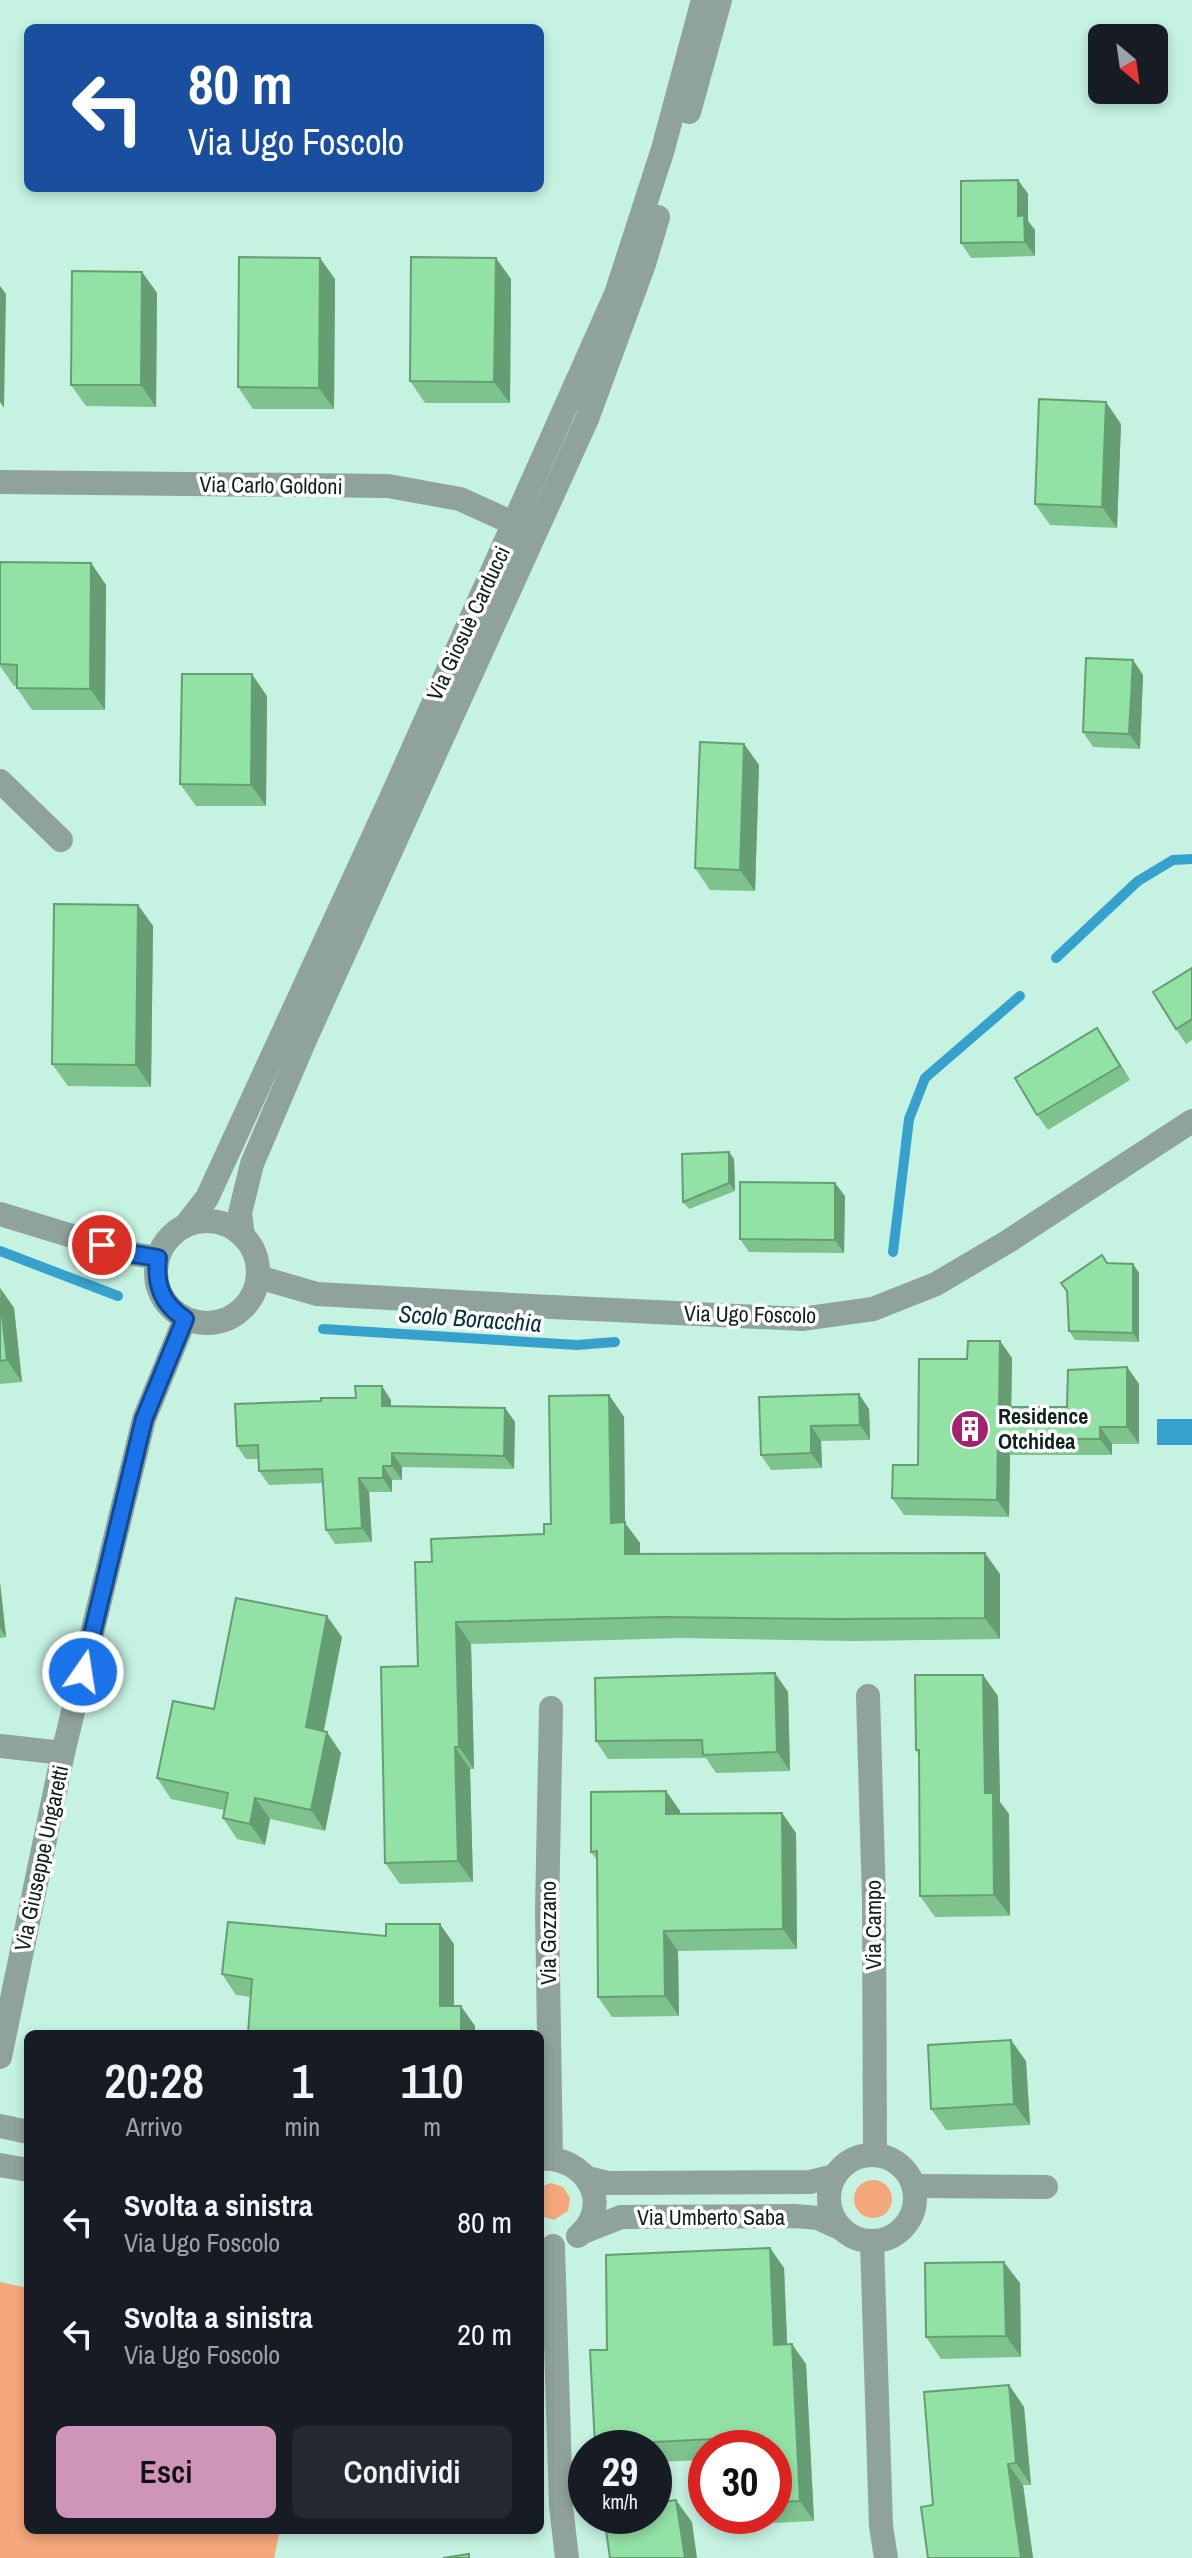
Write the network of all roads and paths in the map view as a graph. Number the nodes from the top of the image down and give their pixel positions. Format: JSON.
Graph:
{"nodes":[{"id":1,"x":703,"y":0,"type":"edge"},
{"id":2,"x":720,"y":0,"type":"edge"},
{"id":3,"x":0,"y":482,"type":"edge"},
{"id":4,"x":524,"y":528,"type":"junction"},
{"id":5,"x":0,"y":781,"type":"edge"},
{"id":6,"x":61,"y":840,"type":"dead end"},
{"id":7,"x":1192,"y":1121,"type":"edge"},
{"id":8,"x":0,"y":1214,"type":"edge"},
{"id":9,"x":185,"y":1226,"type":"junction"},
{"id":10,"x":243,"y":1236,"type":"junction"},
{"id":11,"x":158,"y":1258,"type":"junction"},
{"id":12,"x":258,"y":1277,"type":"junction"},
{"id":13,"x":185,"y":1319,"type":"junction"},
{"id":14,"x":868,"y":1696,"type":"dead end"},
{"id":15,"x":551,"y":1708,"type":"dead end"},
{"id":16,"x":0,"y":1746,"type":"edge"},
{"id":17,"x":63,"y":1753,"type":"junction"},
{"id":18,"x":0,"y":2057,"type":"edge"},
{"id":19,"x":0,"y":2126,"type":"edge"},
{"id":20,"x":24,"y":2131,"type":"edge"},
{"id":21,"x":875,"y":2154,"type":"junction"},
{"id":22,"x":545,"y":2159,"type":"edge"},
{"id":23,"x":0,"y":2165,"type":"edge"},
{"id":24,"x":24,"y":2169,"type":"edge"},
{"id":25,"x":835,"y":2176,"type":"junction"},
{"id":26,"x":587,"y":2178,"type":"junction"},
{"id":27,"x":914,"y":2186,"type":"junction"},
{"id":28,"x":1046,"y":2187,"type":"dead end"},
{"id":29,"x":840,"y":2228,"type":"junction"},
{"id":30,"x":583,"y":2232,"type":"junction"},
{"id":31,"x":872,"y":2242,"type":"junction"},
{"id":32,"x":547,"y":2245,"type":"edge"},
{"id":33,"x":567,"y":2558,"type":"edge"},
{"id":34,"x":886,"y":2558,"type":"edge"}],
"edges":[{"from":1,"to":4,"type":"street","name":"Via Giosuè Carducci"},
{"from":2,"to":4,"type":"street","name":"Via Giosuè Carducci"},
{"from":3,"to":4,"type":"street","name":"Via Carlo Goldoni"},
{"from":4,"to":9,"type":"street","name":"Via Giosuè Carducci"},
{"from":4,"to":10,"type":"street","name":"Via Giosuè Carducci"},
{"from":5,"to":6,"type":"street"},
{"from":7,"to":12,"type":"street","name":"Via Ugo Foscolo"},
{"from":8,"to":11,"type":"street"},
{"from":9,"to":10,"type":"street"},
{"from":9,"to":11,"type":"street"},
{"from":10,"to":12,"type":"street"},
{"from":11,"to":13,"type":"street"},
{"from":12,"to":13,"type":"street"},
{"from":13,"to":17,"type":"street","name":"Via Giuseppe Ungaretti"},
{"from":14,"to":21,"type":"street","name":"Via Campo"},
{"from":15,"to":22,"type":"street","name":"Via Gozzano"},
{"from":16,"to":17,"type":"street"},
{"from":17,"to":18,"type":"street","name":"Via Giuseppe Ungaretti"},
{"from":19,"to":20,"type":"street"},
{"from":21,"to":25,"type":"street"},
{"from":21,"to":27,"type":"street"},
{"from":22,"to":26,"type":"street"},
{"from":23,"to":24,"type":"street"},
{"from":25,"to":26,"type":"street","name":"Via Umberto Saba"},
{"from":25,"to":29,"type":"street"},
{"from":26,"to":30,"type":"street"},
{"from":27,"to":28,"type":"street"},
{"from":27,"to":31,"type":"street"},
{"from":29,"to":30,"type":"street","name":"Via Umberto Saba"},
{"from":29,"to":31,"type":"street"},
{"from":30,"to":32,"type":"street","name":"Via Umberto Saba"},
{"from":31,"to":34,"type":"street"},
{"from":32,"to":33,"type":"street"}]}
